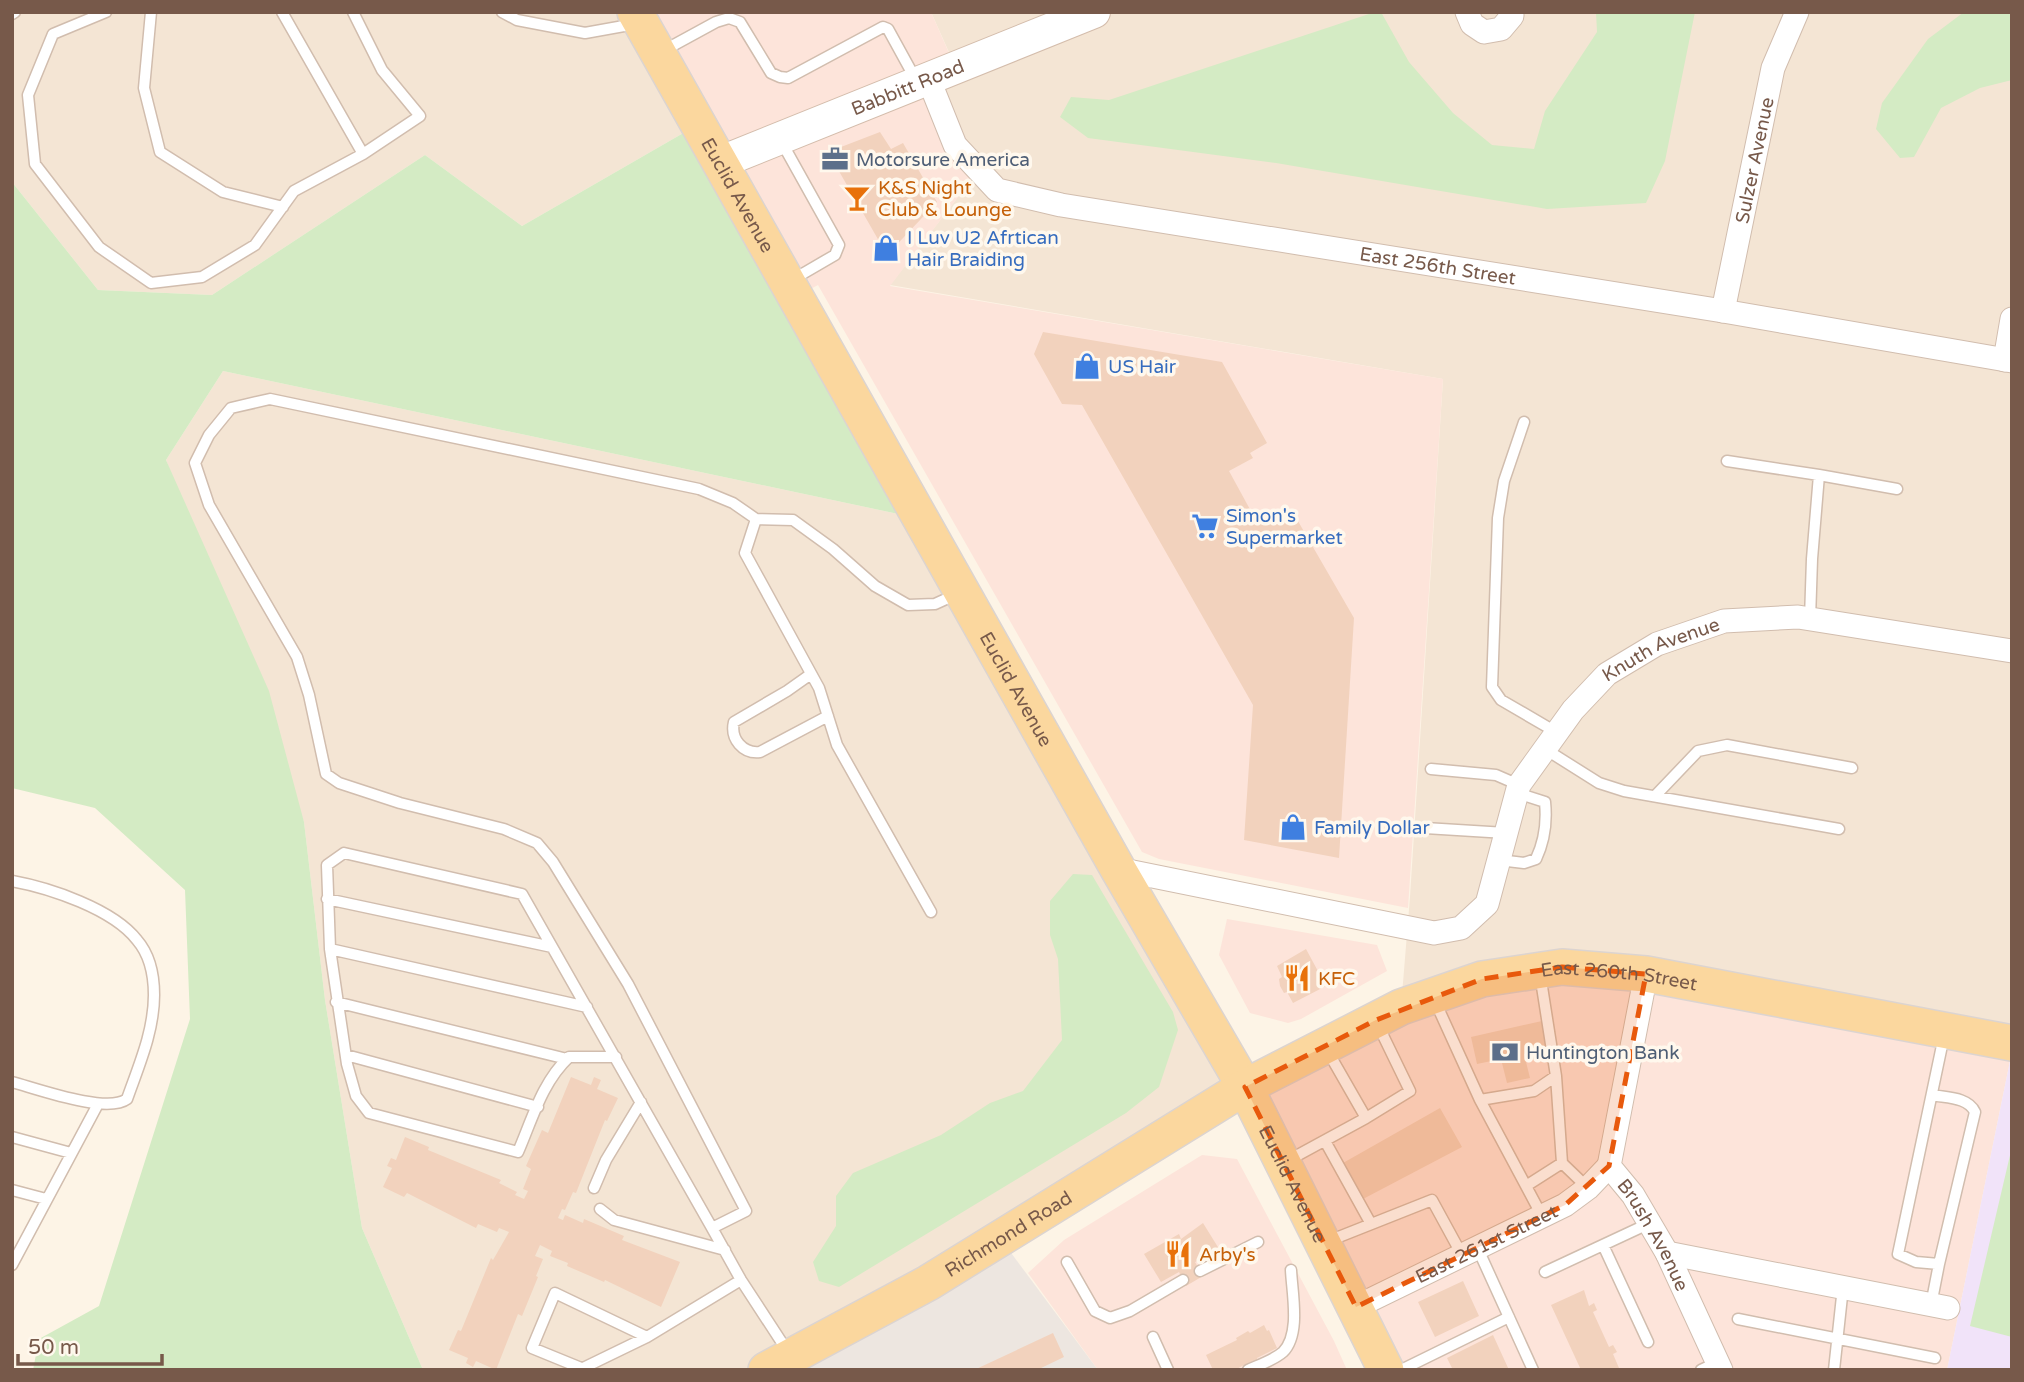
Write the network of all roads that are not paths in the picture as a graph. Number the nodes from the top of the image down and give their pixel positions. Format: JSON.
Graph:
{"nodes":[{"id":1,"x":106,"y":12,"type":"edge"},
{"id":2,"x":151,"y":12,"type":"edge"},
{"id":3,"x":282,"y":12,"type":"edge"},
{"id":4,"x":353,"y":12,"type":"edge"},
{"id":5,"x":502,"y":12,"type":"edge"},
{"id":6,"x":1094,"y":12,"type":"edge"},
{"id":7,"x":1467,"y":12,"type":"edge"},
{"id":8,"x":1512,"y":12,"type":"edge"},
{"id":9,"x":1797,"y":12,"type":"edge"},
{"id":10,"x":638,"y":18,"type":"edge"},
{"id":11,"x":659,"y":53,"type":"junction"},
{"id":12,"x":923,"y":82,"type":"junction"},
{"id":13,"x":780,"y":139,"type":"junction"},
{"id":14,"x":363,"y":154,"type":"junction"},
{"id":15,"x":721,"y":162,"type":"junction"},
{"id":16,"x":283,"y":207,"type":"junction"},
{"id":17,"x":788,"y":282,"type":"junction"},
{"id":18,"x":1723,"y":311,"type":"junction"},
{"id":19,"x":2012,"y":319,"type":"edge"},
{"id":20,"x":2008,"y":360,"type":"edge"},
{"id":21,"x":1524,"y":422,"type":"dead end"},
{"id":22,"x":1727,"y":461,"type":"dead end"},
{"id":23,"x":1819,"y":475,"type":"junction"},
{"id":24,"x":1896,"y":489,"type":"dead end"},
{"id":25,"x":756,"y":519,"type":"junction"},
{"id":26,"x":962,"y":592,"type":"junction"},
{"id":27,"x":1810,"y":619,"type":"junction"},
{"id":28,"x":2012,"y":651,"type":"edge"},
{"id":29,"x":811,"y":674,"type":"junction"},
{"id":30,"x":828,"y":716,"type":"junction"},
{"id":31,"x":1550,"y":741,"type":"junction"},
{"id":32,"x":1852,"y":768,"type":"dead end"},
{"id":33,"x":1431,"y":769,"type":"dead end"},
{"id":34,"x":1518,"y":789,"type":"junction"},
{"id":35,"x":1655,"y":796,"type":"junction"},
{"id":36,"x":1425,"y":828,"type":"dead end"},
{"id":37,"x":1839,"y":830,"type":"dead end"},
{"id":38,"x":1506,"y":833,"type":"junction"},
{"id":39,"x":1499,"y":860,"type":"junction"},
{"id":40,"x":1118,"y":869,"type":"junction"},
{"id":41,"x":12,"y":881,"type":"edge"},
{"id":42,"x":327,"y":899,"type":"junction"},
{"id":43,"x":931,"y":912,"type":"dead end"},
{"id":44,"x":552,"y":947,"type":"junction"},
{"id":45,"x":330,"y":949,"type":"junction"},
{"id":46,"x":1540,"y":970,"type":"junction"},
{"id":47,"x":1646,"y":974,"type":"junction"},
{"id":48,"x":1433,"y":996,"type":"junction"},
{"id":49,"x":336,"y":1002,"type":"junction"},
{"id":50,"x":587,"y":1007,"type":"junction"},
{"id":51,"x":1376,"y":1020,"type":"junction"},
{"id":52,"x":1945,"y":1030,"type":"junction"},
{"id":53,"x":2012,"y":1043,"type":"edge"},
{"id":54,"x":1325,"y":1047,"type":"junction"},
{"id":55,"x":346,"y":1055,"type":"junction"},
{"id":56,"x":616,"y":1058,"type":"junction"},
{"id":57,"x":567,"y":1059,"type":"junction"},
{"id":58,"x":1556,"y":1076,"type":"junction"},
{"id":59,"x":12,"y":1082,"type":"edge"},
{"id":60,"x":1245,"y":1087,"type":"junction"},
{"id":61,"x":1932,"y":1095,"type":"junction"},
{"id":62,"x":1480,"y":1100,"type":"junction"},
{"id":63,"x":641,"y":1101,"type":"junction"},
{"id":64,"x":98,"y":1104,"type":"junction"},
{"id":65,"x":538,"y":1107,"type":"junction"},
{"id":66,"x":1366,"y":1118,"type":"junction"},
{"id":67,"x":12,"y":1137,"type":"edge"},
{"id":68,"x":1325,"y":1141,"type":"junction"},
{"id":69,"x":71,"y":1153,"type":"junction"},
{"id":70,"x":1284,"y":1163,"type":"junction"},
{"id":71,"x":1562,"y":1163,"type":"junction"},
{"id":72,"x":1609,"y":1166,"type":"junction"},
{"id":73,"x":1526,"y":1186,"type":"junction"},
{"id":74,"x":594,"y":1188,"type":"dead end"},
{"id":75,"x":1588,"y":1188,"type":"junction"},
{"id":76,"x":12,"y":1190,"type":"edge"},
{"id":77,"x":46,"y":1199,"type":"junction"},
{"id":78,"x":600,"y":1209,"type":"dead end"},
{"id":79,"x":1542,"y":1216,"type":"junction"},
{"id":80,"x":1650,"y":1223,"type":"junction"},
{"id":81,"x":1371,"y":1224,"type":"junction"},
{"id":82,"x":712,"y":1228,"type":"junction"},
{"id":83,"x":1258,"y":1242,"type":"dead end"},
{"id":84,"x":1324,"y":1243,"type":"junction"},
{"id":85,"x":1603,"y":1244,"type":"junction"},
{"id":86,"x":16,"y":1249,"type":"edge"},
{"id":87,"x":725,"y":1250,"type":"junction"},
{"id":88,"x":1470,"y":1251,"type":"junction"},
{"id":89,"x":1667,"y":1253,"type":"junction"},
{"id":90,"x":1067,"y":1262,"type":"dead end"},
{"id":91,"x":12,"y":1265,"type":"edge"},
{"id":92,"x":1939,"y":1265,"type":"junction"},
{"id":93,"x":1292,"y":1270,"type":"dead end"},
{"id":94,"x":1200,"y":1271,"type":"dead end"},
{"id":95,"x":1545,"y":1272,"type":"dead end"},
{"id":96,"x":741,"y":1280,"type":"junction"},
{"id":97,"x":1183,"y":1280,"type":"dead end"},
{"id":98,"x":1843,"y":1287,"type":"junction"},
{"id":99,"x":1940,"y":1306,"type":"joint"},
{"id":100,"x":1356,"y":1307,"type":"junction"},
{"id":101,"x":1509,"y":1317,"type":"junction"},
{"id":102,"x":1738,"y":1319,"type":"dead end"},
{"id":103,"x":647,"y":1337,"type":"junction"},
{"id":104,"x":1153,"y":1337,"type":"dead end"},
{"id":105,"x":1838,"y":1338,"type":"junction"},
{"id":106,"x":1648,"y":1342,"type":"dead end"},
{"id":107,"x":1936,"y":1358,"type":"dead end"},
{"id":108,"x":778,"y":1362,"type":"edge"},
{"id":109,"x":1713,"y":1367,"type":"edge"},
{"id":110,"x":580,"y":1369,"type":"edge"},
{"id":111,"x":1168,"y":1370,"type":"edge"},
{"id":112,"x":1248,"y":1370,"type":"edge"},
{"id":113,"x":1387,"y":1370,"type":"edge"},
{"id":114,"x":1401,"y":1370,"type":"edge"},
{"id":115,"x":1533,"y":1370,"type":"edge"},
{"id":116,"x":1834,"y":1370,"type":"edge"}],
"edges":[{"from":1,"to":16,"type":"lane"},
{"from":2,"to":16,"type":"lane"},
{"from":3,"to":14,"type":"lane"},
{"from":4,"to":14,"type":"lane"},
{"from":5,"to":10,"type":"lane"},
{"from":6,"to":12,"type":"main road","name":"Babbitt Road"},
{"from":7,"to":8,"type":"street"},
{"from":9,"to":18,"type":"street","name":"Sulzer Avenue"},
{"from":10,"to":11,"type":"main road","name":"Euclid Avenue"},
{"from":11,"to":12,"type":"lane"},
{"from":11,"to":15,"type":"main road","name":"Euclid Avenue"},
{"from":12,"to":13,"type":"main road","name":"Babbitt Road"},
{"from":12,"to":18,"type":"street","name":"East 256th Street"},
{"from":13,"to":15,"type":"main road","name":"Babbitt Road"},
{"from":13,"to":17,"type":"lane"},
{"from":14,"to":16,"type":"lane"},
{"from":15,"to":17,"type":"main road","name":"Euclid Avenue"},
{"from":17,"to":26,"type":"main road","name":"Euclid Avenue"},
{"from":18,"to":20,"type":"street","name":"East 256th Street"},
{"from":19,"to":20,"type":"street"},
{"from":21,"to":31,"type":"lane"},
{"from":22,"to":23,"type":"lane"},
{"from":23,"to":24,"type":"lane"},
{"from":23,"to":27,"type":"lane"},
{"from":25,"to":26,"type":"lane"},
{"from":25,"to":29,"type":"lane"},
{"from":25,"to":82,"type":"lane"},
{"from":26,"to":40,"type":"main road","name":"Euclid Avenue"},
{"from":27,"to":28,"type":"street","name":"Knuth Avenue"},
{"from":27,"to":31,"type":"street","name":"Knuth Avenue"},
{"from":29,"to":30,"type":"lane"},
{"from":29,"to":30,"type":"lane"},
{"from":30,"to":43,"type":"lane"},
{"from":31,"to":34,"type":"street","name":"Knuth Avenue"},
{"from":31,"to":35,"type":"lane"},
{"from":32,"to":35,"type":"lane"},
{"from":33,"to":34,"type":"lane"},
{"from":34,"to":38,"type":"street","name":"Knuth Avenue"},
{"from":34,"to":39,"type":"lane"},
{"from":35,"to":37,"type":"lane"},
{"from":36,"to":38,"type":"lane"},
{"from":38,"to":39,"type":"street","name":"Knuth Avenue"},
{"from":39,"to":40,"type":"street","name":"Knuth Avenue"},
{"from":40,"to":60,"type":"main road","name":"Euclid Avenue"},
{"from":41,"to":64,"type":"lane"},
{"from":42,"to":44,"type":"lane"},
{"from":42,"to":44,"type":"lane"},
{"from":42,"to":45,"type":"lane"},
{"from":44,"to":50,"type":"lane"},
{"from":45,"to":49,"type":"lane"},
{"from":45,"to":50,"type":"lane"},
{"from":46,"to":47,"type":"main road","name":"East 260th Street"},
{"from":46,"to":48,"type":"main road","name":"East 260th Street"},
{"from":46,"to":58,"type":"lane"},
{"from":47,"to":52,"type":"main road","name":"East 260th Street"},
{"from":47,"to":72,"type":"street","name":"Brush Avenue"},
{"from":48,"to":51,"type":"main road","name":"East 260th Street"},
{"from":48,"to":62,"type":"lane"},
{"from":49,"to":55,"type":"lane"},
{"from":49,"to":57,"type":"lane"},
{"from":50,"to":56,"type":"lane"},
{"from":51,"to":54,"type":"main road","name":"East 260th Street"},
{"from":51,"to":66,"type":"lane"},
{"from":52,"to":53,"type":"main road","name":"East 260th Street"},
{"from":52,"to":61,"type":"lane"},
{"from":54,"to":60,"type":"main road","name":"East 260th Street"},
{"from":54,"to":66,"type":"lane"},
{"from":55,"to":65,"type":"lane"},
{"from":55,"to":65,"type":"lane"},
{"from":56,"to":57,"type":"lane"},
{"from":56,"to":63,"type":"lane"},
{"from":57,"to":65,"type":"lane"},
{"from":58,"to":62,"type":"lane"},
{"from":58,"to":71,"type":"lane"},
{"from":59,"to":64,"type":"lane"},
{"from":60,"to":70,"type":"main road","name":"Euclid Avenue"},
{"from":60,"to":108,"type":"main road","name":"Richmond Road"},
{"from":61,"to":92,"type":"lane"},
{"from":61,"to":92,"type":"lane"},
{"from":62,"to":73,"type":"lane"},
{"from":63,"to":74,"type":"lane"},
{"from":63,"to":82,"type":"lane"},
{"from":64,"to":69,"type":"lane"},
{"from":66,"to":68,"type":"lane"},
{"from":67,"to":69,"type":"lane"},
{"from":68,"to":70,"type":"lane"},
{"from":68,"to":81,"type":"lane"},
{"from":69,"to":77,"type":"lane"},
{"from":70,"to":84,"type":"main road","name":"Euclid Avenue"},
{"from":71,"to":73,"type":"lane"},
{"from":71,"to":75,"type":"lane"},
{"from":72,"to":75,"type":"street","name":"East 261st Street"},
{"from":72,"to":80,"type":"street","name":"Brush Avenue"},
{"from":73,"to":79,"type":"lane"},
{"from":75,"to":79,"type":"street","name":"East 261st Street"},
{"from":76,"to":77,"type":"lane"},
{"from":77,"to":86,"type":"lane"},
{"from":78,"to":87,"type":"lane"},
{"from":79,"to":88,"type":"street","name":"East 261st Street"},
{"from":80,"to":85,"type":"lane"},
{"from":80,"to":89,"type":"street","name":"Brush Avenue"},
{"from":81,"to":84,"type":"lane"},
{"from":81,"to":88,"type":"lane"},
{"from":82,"to":87,"type":"lane"},
{"from":83,"to":94,"type":"lane"},
{"from":84,"to":100,"type":"main road","name":"Euclid Avenue"},
{"from":85,"to":95,"type":"lane"},
{"from":85,"to":106,"type":"lane"},
{"from":86,"to":91,"type":"lane"},
{"from":87,"to":96,"type":"lane"},
{"from":88,"to":100,"type":"street","name":"East 261st Street"},
{"from":88,"to":101,"type":"lane"},
{"from":89,"to":98,"type":"street"},
{"from":89,"to":109,"type":"street","name":"Brush Avenue"},
{"from":90,"to":97,"type":"lane"},
{"from":92,"to":99,"type":"lane"},
{"from":93,"to":112,"type":"lane"},
{"from":96,"to":103,"type":"lane"},
{"from":96,"to":108,"type":"lane"},
{"from":98,"to":99,"type":"street"},
{"from":98,"to":105,"type":"lane"},
{"from":100,"to":113,"type":"main road","name":"Euclid Avenue"},
{"from":101,"to":114,"type":"lane"},
{"from":101,"to":115,"type":"lane"},
{"from":102,"to":105,"type":"lane"},
{"from":103,"to":110,"type":"lane"},
{"from":103,"to":110,"type":"lane"},
{"from":104,"to":111,"type":"lane"},
{"from":105,"to":107,"type":"lane"},
{"from":105,"to":116,"type":"lane"}]}
